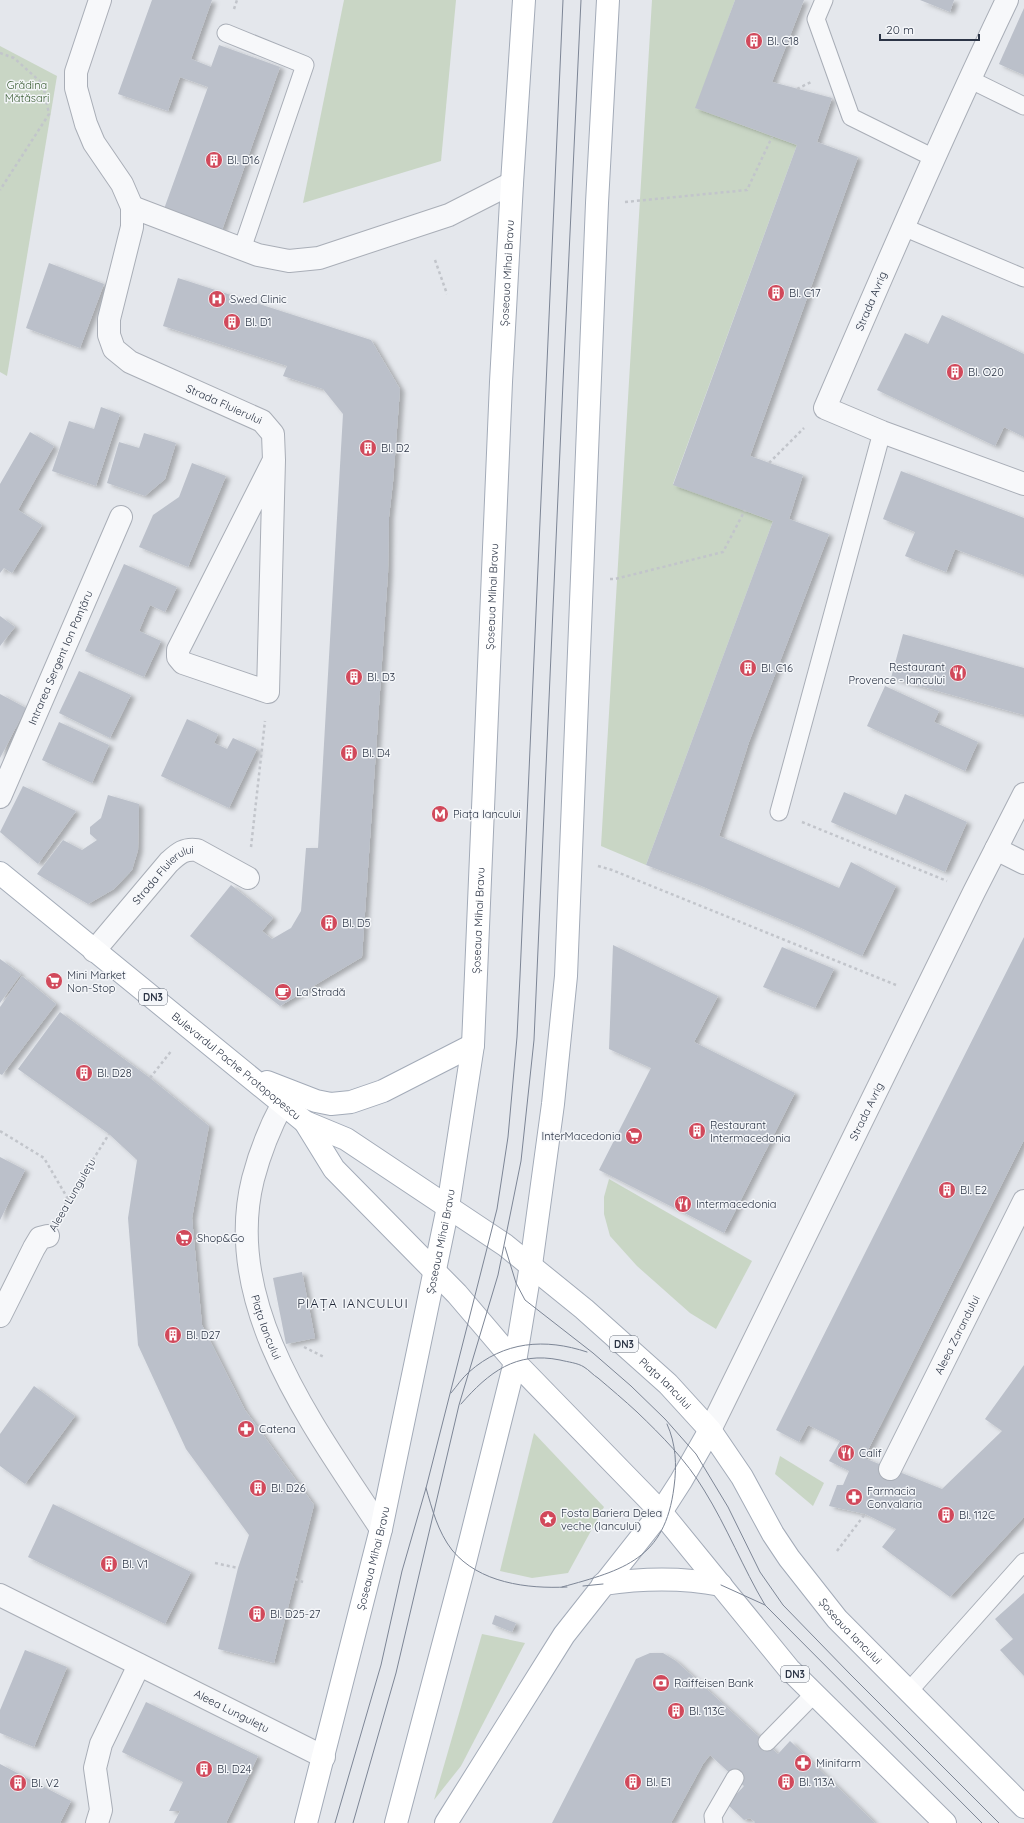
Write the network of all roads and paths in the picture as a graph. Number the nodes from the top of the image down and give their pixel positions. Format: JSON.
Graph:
{"nodes":[{"id":1,"x":100,"y":0,"type":"edge"},
{"id":2,"x":524,"y":0,"type":"edge"},
{"id":3,"x":608,"y":0,"type":"edge"},
{"id":4,"x":824,"y":0,"type":"edge"},
{"id":5,"x":1007,"y":0,"type":"edge"},
{"id":6,"x":226,"y":33,"type":"dead end"},
{"id":7,"x":0,"y":53,"type":"edge"},
{"id":8,"x":969,"y":79,"type":"junction"},
{"id":9,"x":1024,"y":106,"type":"edge"},
{"id":10,"x":772,"y":137,"type":"dead end"},
{"id":11,"x":934,"y":158,"type":"junction"},
{"id":12,"x":512,"y":183,"type":"junction"},
{"id":13,"x":0,"y":190,"type":"edge"},
{"id":14,"x":596,"y":203,"type":"junction"},
{"id":15,"x":132,"y":207,"type":"junction"},
{"id":16,"x":903,"y":226,"type":"junction"},
{"id":17,"x":242,"y":250,"type":"junction"},
{"id":18,"x":435,"y":260,"type":"dead end"},
{"id":19,"x":1024,"y":278,"type":"edge"},
{"id":20,"x":447,"y":294,"type":"dead end"},
{"id":21,"x":825,"y":408,"type":"junction"},
{"id":22,"x":882,"y":432,"type":"junction"},
{"id":23,"x":274,"y":460,"type":"junction"},
{"id":24,"x":769,"y":463,"type":"dead end"},
{"id":25,"x":1024,"y":484,"type":"edge"},
{"id":26,"x":745,"y":510,"type":"dead end"},
{"id":27,"x":121,"y":517,"type":"dead end"},
{"id":28,"x":581,"y":578,"type":"junction"},
{"id":29,"x":268,"y":692,"type":"junction"},
{"id":30,"x":1024,"y":794,"type":"edge"},
{"id":31,"x":0,"y":797,"type":"edge"},
{"id":32,"x":779,"y":812,"type":"joint"},
{"id":33,"x":996,"y":849,"type":"junction"},
{"id":34,"x":570,"y":863,"type":"junction"},
{"id":35,"x":1024,"y":863,"type":"edge"},
{"id":36,"x":0,"y":873,"type":"edge"},
{"id":37,"x":248,"y":878,"type":"joint"},
{"id":38,"x":974,"y":892,"type":"junction"},
{"id":39,"x":94,"y":951,"type":"junction"},
{"id":40,"x":923,"y":996,"type":"junction"},
{"id":41,"x":177,"y":1044,"type":"dead end"},
{"id":42,"x":473,"y":1045,"type":"junction"},
{"id":43,"x":243,"y":1072,"type":"junction"},
{"id":44,"x":150,"y":1078,"type":"dead end"},
{"id":45,"x":283,"y":1103,"type":"junction"},
{"id":46,"x":305,"y":1122,"type":"junction"},
{"id":47,"x":0,"y":1131,"type":"edge"},
{"id":48,"x":108,"y":1134,"type":"dead end"},
{"id":49,"x":68,"y":1199,"type":"junction"},
{"id":50,"x":1024,"y":1201,"type":"edge"},
{"id":51,"x":448,"y":1206,"type":"junction"},
{"id":52,"x":48,"y":1236,"type":"joint"},
{"id":53,"x":531,"y":1266,"type":"junction"},
{"id":54,"x":436,"y":1271,"type":"junction"},
{"id":55,"x":0,"y":1316,"type":"edge"},
{"id":56,"x":304,"y":1346,"type":"dead end"},
{"id":57,"x":324,"y":1357,"type":"dead end"},
{"id":58,"x":515,"y":1362,"type":"junction"},
{"id":59,"x":710,"y":1430,"type":"junction"},
{"id":60,"x":890,"y":1469,"type":"dead end"},
{"id":61,"x":661,"y":1512,"type":"junction"},
{"id":62,"x":865,"y":1514,"type":"dead end"},
{"id":63,"x":381,"y":1529,"type":"junction"},
{"id":64,"x":837,"y":1551,"type":"dead end"},
{"id":65,"x":1024,"y":1562,"type":"edge"},
{"id":66,"x":215,"y":1564,"type":"dead end"},
{"id":67,"x":238,"y":1568,"type":"dead end"},
{"id":68,"x":295,"y":1579,"type":"dead end"},
{"id":69,"x":303,"y":1582,"type":"dead end"},
{"id":70,"x":603,"y":1584,"type":"junction"},
{"id":71,"x":721,"y":1585,"type":"junction"},
{"id":72,"x":0,"y":1595,"type":"edge"},
{"id":73,"x":139,"y":1665,"type":"junction"},
{"id":74,"x":909,"y":1691,"type":"junction"},
{"id":75,"x":814,"y":1693,"type":"junction"},
{"id":76,"x":767,"y":1742,"type":"dead end"},
{"id":77,"x":324,"y":1757,"type":"junction"},
{"id":78,"x":735,"y":1778,"type":"dead end"},
{"id":79,"x":1024,"y":1807,"type":"edge"},
{"id":80,"x":97,"y":1823,"type":"edge"},
{"id":81,"x":306,"y":1823,"type":"edge"},
{"id":82,"x":396,"y":1823,"type":"edge"},
{"id":83,"x":446,"y":1823,"type":"edge"},
{"id":84,"x":714,"y":1823,"type":"edge"},
{"id":85,"x":945,"y":1823,"type":"edge"}],
"edges":[{"from":1,"to":15,"type":"street","name":"Strada Fluierului"},
{"from":2,"to":12,"type":"main road","name":"Șoseaua Mihai Bravu"},
{"from":3,"to":14,"type":"main road"},
{"from":4,"to":11,"type":"lane"},
{"from":5,"to":8,"type":"street","name":"Strada Avrig"},
{"from":6,"to":17,"type":"lane"},
{"from":7,"to":13,"type":"path"},
{"from":8,"to":9,"type":"lane"},
{"from":8,"to":11,"type":"street","name":"Strada Avrig"},
{"from":10,"to":14,"type":"path"},
{"from":11,"to":16,"type":"street","name":"Strada Avrig"},
{"from":12,"to":17,"type":"street"},
{"from":12,"to":42,"type":"main road","name":"Șoseaua Mihai Bravu"},
{"from":14,"to":28,"type":"main road"},
{"from":15,"to":17,"type":"street"},
{"from":15,"to":23,"type":"street","name":"Strada Fluierului"},
{"from":16,"to":19,"type":"lane"},
{"from":16,"to":21,"type":"street","name":"Strada Avrig"},
{"from":18,"to":20,"type":"path"},
{"from":21,"to":22,"type":"street"},
{"from":21,"to":24,"type":"path"},
{"from":22,"to":25,"type":"street"},
{"from":22,"to":32,"type":"lane"},
{"from":23,"to":29,"type":"street","name":"Strada Fluierului"},
{"from":23,"to":29,"type":"street"},
{"from":26,"to":28,"type":"path"},
{"from":27,"to":31,"type":"street","name":"Intrarea Sergent Ion Panțâru"},
{"from":28,"to":34,"type":"main road"},
{"from":29,"to":37,"type":"path"},
{"from":30,"to":33,"type":"street","name":"Strada Avrig"},
{"from":32,"to":38,"type":"path"},
{"from":33,"to":35,"type":"street"},
{"from":33,"to":38,"type":"street","name":"Strada Avrig"},
{"from":34,"to":40,"type":"path"},
{"from":34,"to":53,"type":"main road"},
{"from":36,"to":39,"type":"main road","name":"Bulevardul Pache Protopopescu","number":"DN3"},
{"from":37,"to":39,"type":"street","name":"Strada Fluierului"},
{"from":38,"to":40,"type":"street","name":"Strada Avrig"},
{"from":39,"to":43,"type":"main road","name":"Bulevardul Pache Protopopescu","number":"DN3"},
{"from":40,"to":59,"type":"street","name":"Strada Avrig"},
{"from":41,"to":44,"type":"path"},
{"from":42,"to":43,"type":"main road"},
{"from":42,"to":51,"type":"main road","name":"Șoseaua Mihai Bravu"},
{"from":43,"to":45,"type":"main road","name":"Bulevardul Pache Protopopescu","number":"DN3"},
{"from":45,"to":46,"type":"main road","name":"Bulevardul Pache Protopopescu","number":"DN3"},
{"from":45,"to":63,"type":"street","name":"Piața Iancului"},
{"from":46,"to":51,"type":"main road","name":"Bulevardul Pache Protopopescu","number":"DN3"},
{"from":46,"to":54,"type":"main road","name":"Bulevardul Pache Protopopescu","number":"DN3"},
{"from":47,"to":49,"type":"path"},
{"from":48,"to":49,"type":"path","name":"Aleea Lungulețu"},
{"from":49,"to":52,"type":"path","name":"Aleea Lungulețu"},
{"from":50,"to":60,"type":"street","name":"Aleea Zarandului"},
{"from":51,"to":53,"type":"main road","name":"Piața Iancului","number":"DN3"},
{"from":51,"to":54,"type":"main road","name":"Șoseaua Mihai Bravu"},
{"from":52,"to":55,"type":"street","name":"Aleea Lungulețu"},
{"from":53,"to":58,"type":"main road"},
{"from":53,"to":59,"type":"main road","name":"Piața Iancului","number":"DN3"},
{"from":54,"to":58,"type":"main road","number":"DN3"},
{"from":54,"to":63,"type":"main road","name":"Șoseaua Mihai Bravu"},
{"from":56,"to":57,"type":"path"},
{"from":58,"to":61,"type":"main road","number":"DN3"},
{"from":58,"to":82,"type":"main road"},
{"from":59,"to":61,"type":"main road"},
{"from":59,"to":74,"type":"main road","name":"Șoseaua Iancului","number":"DN3"},
{"from":61,"to":70,"type":"main road"},
{"from":61,"to":71,"type":"main road","number":"DN3"},
{"from":62,"to":64,"type":"path"},
{"from":63,"to":77,"type":"main road","name":"Șoseaua Mihai Bravu"},
{"from":65,"to":74,"type":"lane"},
{"from":66,"to":67,"type":"path"},
{"from":68,"to":69,"type":"path"},
{"from":70,"to":71,"type":"main road"},
{"from":70,"to":83,"type":"main road"},
{"from":71,"to":75,"type":"main road","number":"DN3"},
{"from":72,"to":73,"type":"street","name":"Aleea Lungulețu"},
{"from":73,"to":77,"type":"street","name":"Aleea Lungulețu"},
{"from":73,"to":80,"type":"street"},
{"from":74,"to":79,"type":"main road","name":"Șoseaua Iancului","number":"DN3"},
{"from":75,"to":76,"type":"lane"},
{"from":75,"to":85,"type":"main road","number":"DN3"},
{"from":77,"to":81,"type":"main road","name":"Șoseaua Mihai Bravu"},
{"from":78,"to":84,"type":"lane"}]}
